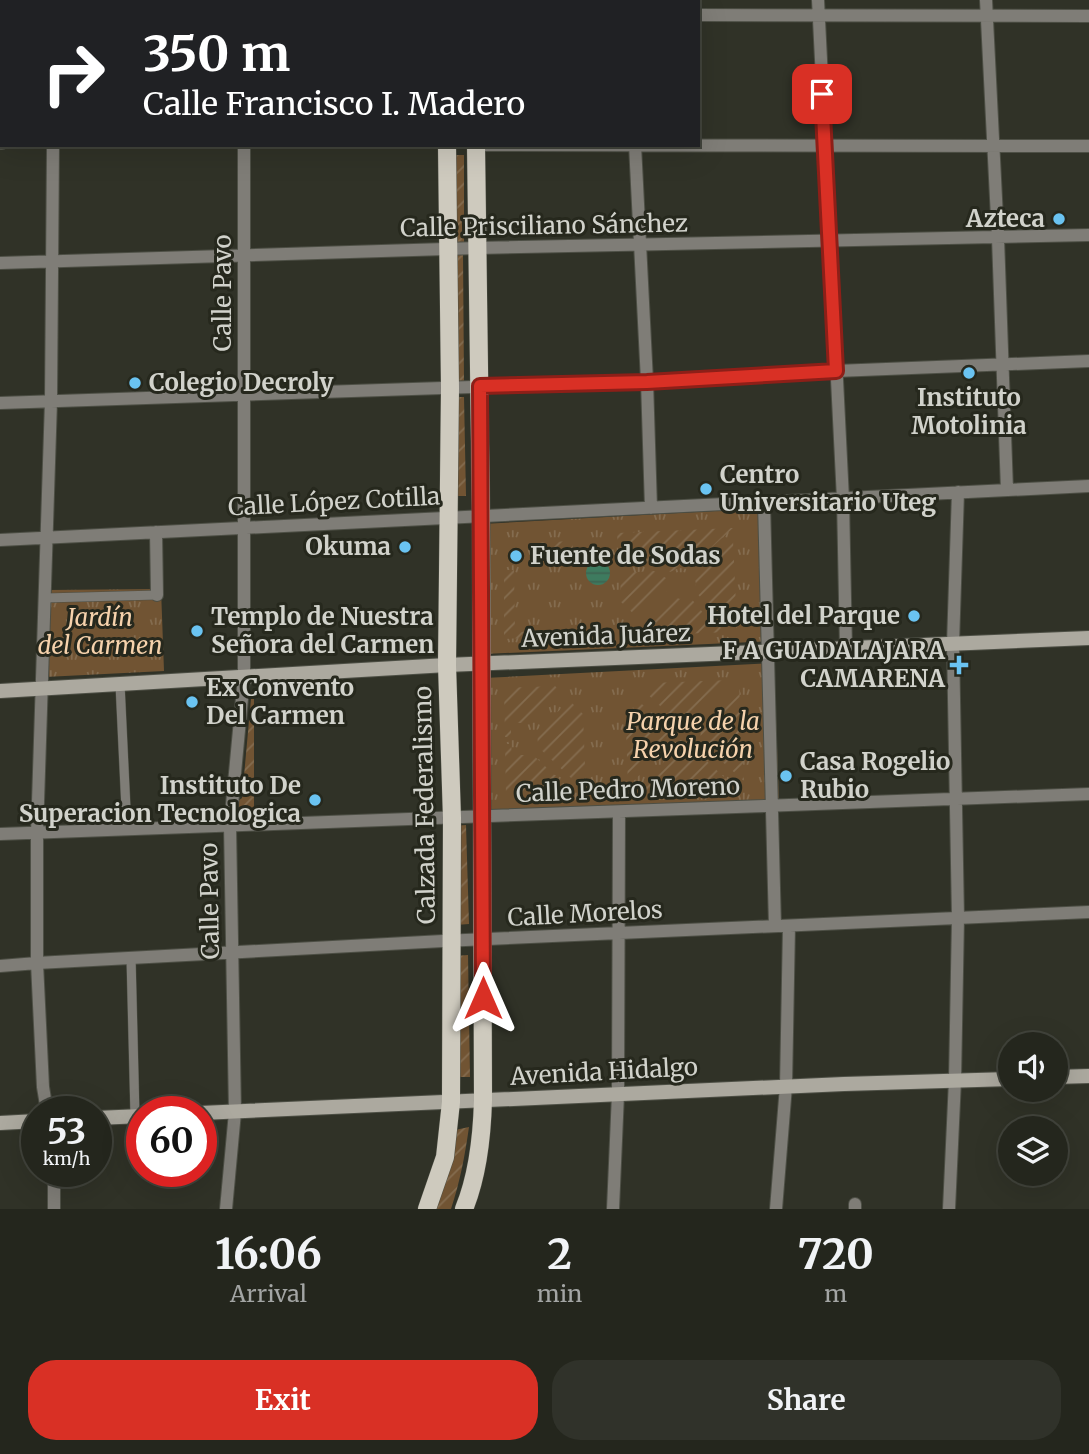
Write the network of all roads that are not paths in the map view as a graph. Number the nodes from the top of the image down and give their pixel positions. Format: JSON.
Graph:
{"nodes":[{"id":1,"x":818,"y":0,"type":"edge"},
{"id":2,"x":986,"y":0,"type":"edge"},
{"id":3,"x":700,"y":15,"type":"edge"},
{"id":4,"x":819,"y":15,"type":"junction"},
{"id":5,"x":986,"y":16,"type":"junction"},
{"id":6,"x":1089,"y":16,"type":"edge"},
{"id":7,"x":993,"y":145,"type":"junction"},
{"id":8,"x":700,"y":146,"type":"edge"},
{"id":9,"x":1089,"y":146,"type":"edge"},
{"id":10,"x":53,"y":147,"type":"edge"},
{"id":11,"x":244,"y":147,"type":"edge"},
{"id":12,"x":447,"y":147,"type":"edge"},
{"id":13,"x":475,"y":147,"type":"edge"},
{"id":14,"x":635,"y":147,"type":"edge"},
{"id":15,"x":825,"y":147,"type":"junction"},
{"id":16,"x":1089,"y":235,"type":"edge"},
{"id":17,"x":998,"y":238,"type":"junction"},
{"id":18,"x":829,"y":241,"type":"junction"},
{"id":19,"x":640,"y":244,"type":"junction"},
{"id":20,"x":477,"y":247,"type":"junction"},
{"id":21,"x":447,"y":248,"type":"junction"},
{"id":22,"x":243,"y":255,"type":"junction"},
{"id":23,"x":52,"y":261,"type":"junction"},
{"id":24,"x":0,"y":263,"type":"edge"},
{"id":25,"x":1089,"y":361,"type":"edge"},
{"id":26,"x":1003,"y":364,"type":"junction"},
{"id":27,"x":836,"y":371,"type":"junction"},
{"id":28,"x":647,"y":382,"type":"junction"},
{"id":29,"x":480,"y":386,"type":"junction"},
{"id":30,"x":450,"y":388,"type":"junction"},
{"id":31,"x":244,"y":394,"type":"junction"},
{"id":32,"x":51,"y":401,"type":"junction"},
{"id":33,"x":0,"y":402,"type":"edge"},
{"id":34,"x":1089,"y":486,"type":"edge"},
{"id":35,"x":1007,"y":490,"type":"junction"},
{"id":36,"x":958,"y":492,"type":"junction"},
{"id":37,"x":843,"y":499,"type":"junction"},
{"id":38,"x":764,"y":503,"type":"junction"},
{"id":39,"x":651,"y":508,"type":"junction"},
{"id":40,"x":481,"y":516,"type":"junction"},
{"id":41,"x":450,"y":518,"type":"junction"},
{"id":42,"x":244,"y":527,"type":"junction"},
{"id":43,"x":156,"y":532,"type":"junction"},
{"id":44,"x":47,"y":538,"type":"junction"},
{"id":45,"x":0,"y":540,"type":"edge"},
{"id":46,"x":158,"y":595,"type":"joint"},
{"id":47,"x":45,"y":597,"type":"junction"},
{"id":48,"x":1089,"y":638,"type":"edge"},
{"id":49,"x":953,"y":644,"type":"junction"},
{"id":50,"x":846,"y":649,"type":"junction"},
{"id":51,"x":768,"y":652,"type":"junction"},
{"id":52,"x":482,"y":664,"type":"junction"},
{"id":53,"x":447,"y":665,"type":"junction"},
{"id":54,"x":244,"y":677,"type":"junction"},
{"id":55,"x":120,"y":684,"type":"junction"},
{"id":56,"x":41,"y":689,"type":"junction"},
{"id":57,"x":0,"y":691,"type":"edge"},
{"id":58,"x":1089,"y":794,"type":"edge"},
{"id":59,"x":956,"y":799,"type":"junction"},
{"id":60,"x":773,"y":806,"type":"junction"},
{"id":61,"x":619,"y":812,"type":"junction"},
{"id":62,"x":482,"y":816,"type":"junction"},
{"id":63,"x":452,"y":818,"type":"junction"},
{"id":64,"x":230,"y":826,"type":"junction"},
{"id":65,"x":127,"y":830,"type":"junction"},
{"id":66,"x":37,"y":833,"type":"junction"},
{"id":67,"x":0,"y":834,"type":"edge"},
{"id":68,"x":1089,"y":912,"type":"edge"},
{"id":69,"x":958,"y":918,"type":"junction"},
{"id":70,"x":775,"y":926,"type":"junction"},
{"id":71,"x":789,"y":926,"type":"junction"},
{"id":72,"x":618,"y":933,"type":"junction"},
{"id":73,"x":483,"y":940,"type":"junction"},
{"id":74,"x":451,"y":941,"type":"junction"},
{"id":75,"x":231,"y":952,"type":"junction"},
{"id":76,"x":131,"y":957,"type":"junction"},
{"id":77,"x":37,"y":963,"type":"junction"},
{"id":78,"x":0,"y":966,"type":"edge"},
{"id":79,"x":1089,"y":1076,"type":"edge"},
{"id":80,"x":1068,"y":1077,"type":"edge"},
{"id":81,"x":998,"y":1079,"type":"edge"},
{"id":82,"x":955,"y":1080,"type":"junction"},
{"id":83,"x":786,"y":1086,"type":"junction"},
{"id":84,"x":618,"y":1094,"type":"junction"},
{"id":85,"x":44,"y":1096,"type":"edge"},
{"id":86,"x":138,"y":1096,"type":"edge"},
{"id":87,"x":483,"y":1100,"type":"junction"},
{"id":88,"x":451,"y":1102,"type":"junction"},
{"id":89,"x":234,"y":1112,"type":"junction"},
{"id":90,"x":217,"y":1113,"type":"edge"},
{"id":91,"x":21,"y":1122,"type":"edge"},
{"id":92,"x":0,"y":1123,"type":"edge"},
{"id":93,"x":54,"y":1187,"type":"edge"},
{"id":94,"x":54,"y":1209,"type":"edge"},
{"id":95,"x":226,"y":1209,"type":"edge"},
{"id":96,"x":427,"y":1209,"type":"edge"},
{"id":97,"x":464,"y":1209,"type":"edge"},
{"id":98,"x":613,"y":1209,"type":"edge"},
{"id":99,"x":776,"y":1209,"type":"edge"},
{"id":100,"x":950,"y":1209,"type":"edge"}],
"edges":[{"from":1,"to":4,"type":"street"},
{"from":2,"to":5,"type":"street"},
{"from":3,"to":4,"type":"street"},
{"from":4,"to":5,"type":"street"},
{"from":4,"to":15,"type":"street"},
{"from":5,"to":6,"type":"street"},
{"from":5,"to":7,"type":"street"},
{"from":7,"to":9,"type":"street"},
{"from":7,"to":15,"type":"street"},
{"from":7,"to":17,"type":"street"},
{"from":8,"to":15,"type":"street"},
{"from":10,"to":23,"type":"street"},
{"from":11,"to":22,"type":"street","name":"Calle Pavo"},
{"from":12,"to":21,"type":"main road","name":"Calzada Federalismo"},
{"from":13,"to":20,"type":"main road"},
{"from":14,"to":19,"type":"street"},
{"from":15,"to":18,"type":"street"},
{"from":16,"to":17,"type":"street","name":"Calle Prisciliano Sánchez"},
{"from":17,"to":18,"type":"street","name":"Calle Prisciliano Sánchez"},
{"from":17,"to":26,"type":"street"},
{"from":18,"to":19,"type":"street","name":"Calle Prisciliano Sánchez"},
{"from":18,"to":27,"type":"street"},
{"from":19,"to":20,"type":"street","name":"Calle Prisciliano Sánchez"},
{"from":19,"to":28,"type":"street"},
{"from":20,"to":21,"type":"street","name":"Calle Prisciliano Sánchez"},
{"from":20,"to":29,"type":"main road"},
{"from":21,"to":22,"type":"street","name":"Calle Prisciliano Sánchez"},
{"from":21,"to":30,"type":"main road","name":"Calzada Federalismo"},
{"from":22,"to":23,"type":"street","name":"Calle Prisciliano Sánchez"},
{"from":22,"to":31,"type":"street","name":"Calle Pavo"},
{"from":23,"to":24,"type":"street","name":"Calle Prisciliano Sánchez"},
{"from":23,"to":32,"type":"street"},
{"from":25,"to":26,"type":"street"},
{"from":26,"to":27,"type":"street"},
{"from":26,"to":35,"type":"street"},
{"from":27,"to":28,"type":"street"},
{"from":27,"to":37,"type":"street"},
{"from":28,"to":29,"type":"street"},
{"from":28,"to":39,"type":"street"},
{"from":29,"to":30,"type":"street"},
{"from":29,"to":40,"type":"main road"},
{"from":30,"to":31,"type":"street"},
{"from":30,"to":41,"type":"main road","name":"Calzada Federalismo"},
{"from":31,"to":32,"type":"street"},
{"from":31,"to":42,"type":"street","name":"Calle Pavo"},
{"from":32,"to":33,"type":"street"},
{"from":32,"to":44,"type":"street"},
{"from":34,"to":35,"type":"street","name":"Calle López Cotilla"},
{"from":35,"to":36,"type":"street","name":"Calle López Cotilla"},
{"from":36,"to":37,"type":"street","name":"Calle López Cotilla"},
{"from":36,"to":49,"type":"street"},
{"from":37,"to":38,"type":"street","name":"Calle López Cotilla"},
{"from":37,"to":50,"type":"street"},
{"from":38,"to":39,"type":"street","name":"Calle López Cotilla"},
{"from":38,"to":51,"type":"street"},
{"from":39,"to":40,"type":"street","name":"Calle López Cotilla"},
{"from":40,"to":41,"type":"street","name":"Calle López Cotilla"},
{"from":40,"to":52,"type":"main road"},
{"from":41,"to":42,"type":"street","name":"Calle López Cotilla"},
{"from":41,"to":53,"type":"main road","name":"Calzada Federalismo"},
{"from":42,"to":43,"type":"street","name":"Calle López Cotilla"},
{"from":42,"to":54,"type":"street","name":"Calle Pavo"},
{"from":43,"to":44,"type":"street","name":"Calle López Cotilla"},
{"from":43,"to":46,"type":"street"},
{"from":44,"to":45,"type":"street","name":"Calle López Cotilla"},
{"from":44,"to":47,"type":"street"},
{"from":46,"to":47,"type":"street"},
{"from":47,"to":56,"type":"street"},
{"from":48,"to":49,"type":"main road","name":"Avenida Juárez"},
{"from":49,"to":50,"type":"main road","name":"Avenida Juárez"},
{"from":49,"to":59,"type":"street"},
{"from":50,"to":51,"type":"main road","name":"Avenida Juárez"},
{"from":51,"to":52,"type":"main road","name":"Avenida Juárez"},
{"from":51,"to":60,"type":"street"},
{"from":52,"to":53,"type":"main road","name":"Avenida Juárez"},
{"from":52,"to":62,"type":"main road"},
{"from":53,"to":54,"type":"main road","name":"Avenida Juárez"},
{"from":53,"to":63,"type":"main road","name":"Calzada Federalismo"},
{"from":54,"to":55,"type":"main road","name":"Avenida Juárez"},
{"from":54,"to":64,"type":"street","name":"Calle Pavo"},
{"from":55,"to":56,"type":"main road","name":"Avenida Juárez"},
{"from":55,"to":65,"type":"street"},
{"from":56,"to":57,"type":"main road","name":"Avenida Juárez"},
{"from":56,"to":66,"type":"street"},
{"from":58,"to":59,"type":"street","name":"Calle Pedro Moreno"},
{"from":59,"to":60,"type":"street","name":"Calle Pedro Moreno"},
{"from":59,"to":69,"type":"street"},
{"from":60,"to":61,"type":"street","name":"Calle Pedro Moreno"},
{"from":60,"to":70,"type":"street"},
{"from":61,"to":62,"type":"street","name":"Calle Pedro Moreno"},
{"from":61,"to":72,"type":"street"},
{"from":62,"to":63,"type":"street","name":"Calle Pedro Moreno"},
{"from":62,"to":73,"type":"main road"},
{"from":63,"to":64,"type":"street","name":"Calle Pedro Moreno"},
{"from":63,"to":74,"type":"main road","name":"Calzada Federalismo"},
{"from":64,"to":65,"type":"street","name":"Calle Pedro Moreno"},
{"from":64,"to":75,"type":"street","name":"Calle Pavo"},
{"from":65,"to":66,"type":"street","name":"Calle Pedro Moreno"},
{"from":66,"to":67,"type":"street","name":"Calle Pedro Moreno"},
{"from":66,"to":77,"type":"street"},
{"from":68,"to":69,"type":"street","name":"Calle Morelos"},
{"from":69,"to":71,"type":"street","name":"Calle Morelos"},
{"from":69,"to":82,"type":"street"},
{"from":70,"to":71,"type":"street","name":"Calle Morelos"},
{"from":70,"to":72,"type":"street","name":"Calle Morelos"},
{"from":71,"to":83,"type":"street"},
{"from":72,"to":73,"type":"street","name":"Calle Morelos"},
{"from":72,"to":84,"type":"street"},
{"from":73,"to":74,"type":"street","name":"Calle Morelos"},
{"from":73,"to":87,"type":"main road"},
{"from":74,"to":75,"type":"street","name":"Calle Morelos"},
{"from":74,"to":88,"type":"main road","name":"Calzada Federalismo"},
{"from":75,"to":76,"type":"street","name":"Calle Morelos"},
{"from":75,"to":89,"type":"street","name":"Calle Pavo"},
{"from":76,"to":77,"type":"street","name":"Calle Morelos"},
{"from":76,"to":86,"type":"street"},
{"from":77,"to":78,"type":"street","name":"Calle Morelos"},
{"from":77,"to":85,"type":"street"},
{"from":79,"to":80,"type":"main road"},
{"from":81,"to":82,"type":"main road","name":"Avenida Hidalgo"},
{"from":82,"to":83,"type":"main road","name":"Avenida Hidalgo"},
{"from":82,"to":100,"type":"street"},
{"from":83,"to":84,"type":"main road","name":"Avenida Hidalgo"},
{"from":83,"to":99,"type":"street"},
{"from":84,"to":87,"type":"main road","name":"Avenida Hidalgo"},
{"from":84,"to":98,"type":"street"},
{"from":87,"to":88,"type":"main road","name":"Avenida Hidalgo"},
{"from":87,"to":97,"type":"main road"},
{"from":88,"to":89,"type":"main road","name":"Avenida Hidalgo"},
{"from":88,"to":96,"type":"main road","name":"Calzada Federalismo"},
{"from":89,"to":90,"type":"main road","name":"Avenida Hidalgo"},
{"from":89,"to":95,"type":"street","name":"Calle Pavo"},
{"from":91,"to":92,"type":"main road"},
{"from":93,"to":94,"type":"street"}]}
